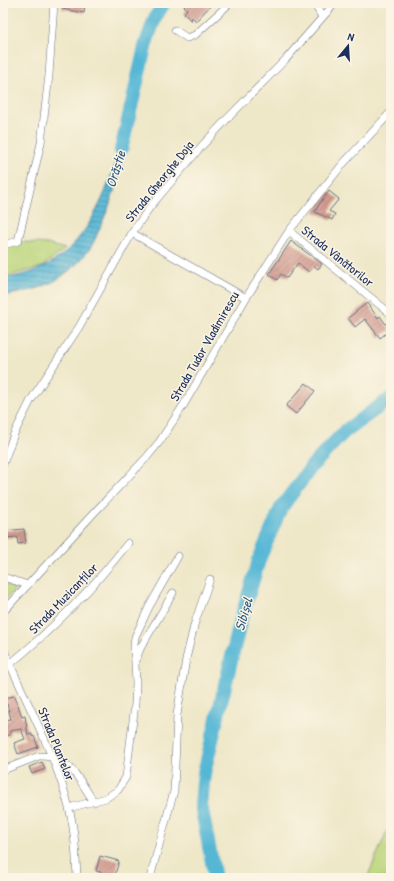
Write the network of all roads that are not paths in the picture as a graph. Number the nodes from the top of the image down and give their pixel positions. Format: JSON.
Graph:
{"nodes":[{"id":1,"x":54,"y":3,"type":"edge"},
{"id":2,"x":230,"y":3,"type":"edge"},
{"id":3,"x":314,"y":3,"type":"edge"},
{"id":4,"x":335,"y":3,"type":"edge"},
{"id":5,"x":322,"y":17,"type":"junction"},
{"id":6,"x":175,"y":30,"type":"dead end"},
{"id":7,"x":391,"y":112,"type":"edge"},
{"id":8,"x":288,"y":231,"type":"junction"},
{"id":9,"x":132,"y":233,"type":"junction"},
{"id":10,"x":3,"y":245,"type":"edge"},
{"id":11,"x":246,"y":298,"type":"junction"},
{"id":12,"x":391,"y":314,"type":"edge"},
{"id":13,"x":3,"y":464,"type":"edge"},
{"id":14,"x":128,"y":543,"type":"dead end"},
{"id":15,"x":178,"y":556,"type":"dead end"},
{"id":16,"x":3,"y":577,"type":"edge"},
{"id":17,"x":210,"y":579,"type":"dead end"},
{"id":18,"x":28,"y":585,"type":"junction"},
{"id":19,"x":173,"y":593,"type":"dead end"},
{"id":20,"x":3,"y":612,"type":"edge"},
{"id":21,"x":3,"y":648,"type":"edge"},
{"id":22,"x":135,"y":663,"type":"junction"},
{"id":23,"x":10,"y":664,"type":"junction"},
{"id":24,"x":53,"y":757,"type":"junction"},
{"id":25,"x":3,"y":770,"type":"edge"},
{"id":26,"x":94,"y":802,"type":"junction"},
{"id":27,"x":69,"y":808,"type":"junction"},
{"id":28,"x":77,"y":878,"type":"edge"},
{"id":29,"x":150,"y":878,"type":"edge"}],
"edges":[{"from":1,"to":10,"type":"street"},
{"from":2,"to":6,"type":"street"},
{"from":3,"to":5,"type":"street"},
{"from":4,"to":5,"type":"street","name":"Strada Gheorghe Doja"},
{"from":5,"to":9,"type":"street","name":"Strada Gheorghe Doja"},
{"from":7,"to":8,"type":"street","name":"Strada Tudor Vladimirescu"},
{"from":8,"to":11,"type":"street","name":"Strada Tudor Vladimirescu"},
{"from":8,"to":12,"type":"street","name":"Strada Vânătorilor"},
{"from":9,"to":11,"type":"street"},
{"from":9,"to":13,"type":"street","name":"Strada Gheorghe Doja"},
{"from":11,"to":18,"type":"street","name":"Strada Tudor Vladimirescu"},
{"from":14,"to":23,"type":"street","name":"Strada Muzicanților"},
{"from":15,"to":22,"type":"street"},
{"from":16,"to":18,"type":"street"},
{"from":17,"to":29,"type":"street"},
{"from":18,"to":20,"type":"street","name":"Strada Tudor Vladimirescu"},
{"from":19,"to":22,"type":"street"},
{"from":21,"to":23,"type":"street","name":"Strada Plantelor"},
{"from":22,"to":26,"type":"street"},
{"from":23,"to":24,"type":"street","name":"Strada Plantelor"},
{"from":24,"to":25,"type":"street"},
{"from":24,"to":26,"type":"street"},
{"from":24,"to":27,"type":"street","name":"Strada Plantelor"},
{"from":26,"to":27,"type":"street"},
{"from":27,"to":28,"type":"street","name":"Strada Plantelor"}]}
